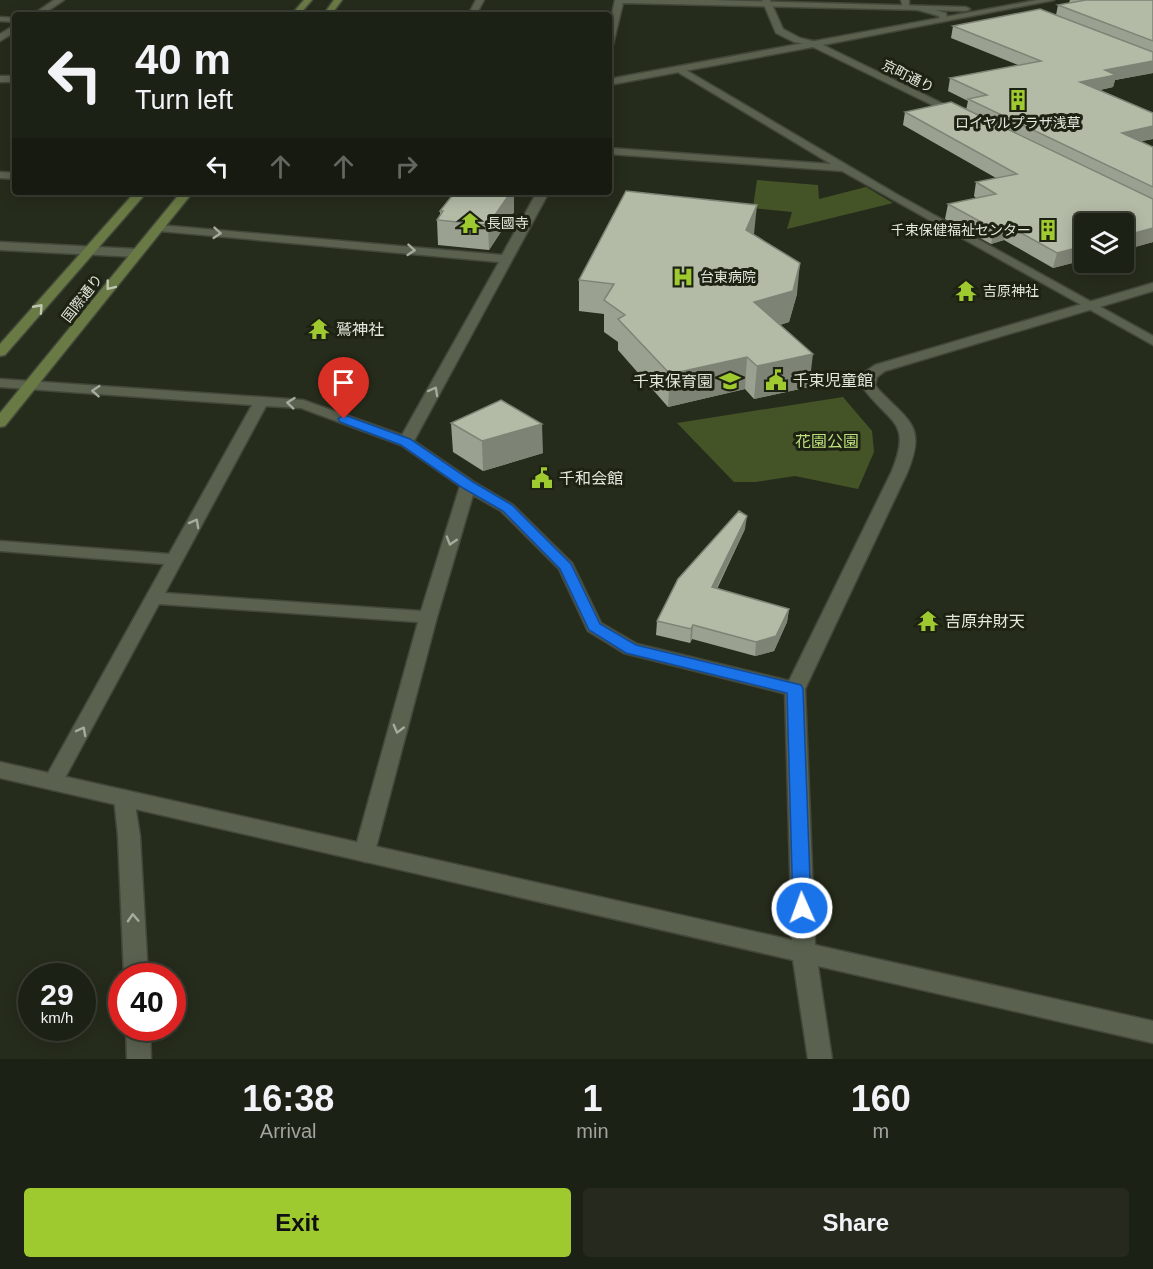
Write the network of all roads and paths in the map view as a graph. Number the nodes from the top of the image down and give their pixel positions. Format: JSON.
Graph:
{"nodes":[{"id":1,"x":60,"y":0,"type":"edge"},
{"id":2,"x":308,"y":0,"type":"edge"},
{"id":3,"x":620,"y":0,"type":"edge"},
{"id":4,"x":1050,"y":0,"type":"edge"},
{"id":5,"x":767,"y":2,"type":"edge"},
{"id":6,"x":906,"y":4,"type":"edge"},
{"id":7,"x":1015,"y":6,"type":"junction"},
{"id":8,"x":921,"y":8,"type":"junction"},
{"id":9,"x":996,"y":10,"type":"junction"},
{"id":10,"x":41,"y":12,"type":"edge"},
{"id":11,"x":298,"y":12,"type":"edge"},
{"id":12,"x":1030,"y":12,"type":"edge"},
{"id":13,"x":943,"y":20,"type":"junction"},
{"id":14,"x":612,"y":33,"type":"edge"},
{"id":15,"x":814,"y":44,"type":"junction"},
{"id":16,"x":679,"y":69,"type":"junction"},
{"id":17,"x":612,"y":81,"type":"edge"},
{"id":18,"x":972,"y":121,"type":"edge"},
{"id":19,"x":612,"y":151,"type":"edge"},
{"id":20,"x":845,"y":169,"type":"junction"},
{"id":21,"x":138,"y":195,"type":"edge"},
{"id":22,"x":185,"y":195,"type":"edge"},
{"id":23,"x":541,"y":195,"type":"edge"},
{"id":24,"x":159,"y":228,"type":"junction"},
{"id":25,"x":0,"y":246,"type":"edge"},
{"id":26,"x":90,"y":250,"type":"junction"},
{"id":27,"x":137,"y":253,"type":"junction"},
{"id":28,"x":507,"y":259,"type":"junction"},
{"id":29,"x":1153,"y":287,"type":"edge"},
{"id":30,"x":1089,"y":306,"type":"junction"},
{"id":31,"x":1153,"y":341,"type":"edge"},
{"id":32,"x":0,"y":352,"type":"edge"},
{"id":33,"x":0,"y":383,"type":"edge"},
{"id":34,"x":31,"y":386,"type":"junction"},
{"id":35,"x":262,"y":400,"type":"junction"},
{"id":36,"x":0,"y":423,"type":"edge"},
{"id":37,"x":406,"y":442,"type":"junction"},
{"id":38,"x":468,"y":485,"type":"junction"},
{"id":39,"x":0,"y":546,"type":"edge"},
{"id":40,"x":175,"y":560,"type":"junction"},
{"id":41,"x":154,"y":598,"type":"junction"},
{"id":42,"x":428,"y":617,"type":"junction"},
{"id":43,"x":795,"y":689,"type":"junction"},
{"id":44,"x":0,"y":770,"type":"edge"},
{"id":45,"x":53,"y":782,"type":"junction"},
{"id":46,"x":124,"y":798,"type":"junction"},
{"id":47,"x":365,"y":853,"type":"junction"},
{"id":48,"x":804,"y":952,"type":"junction"},
{"id":49,"x":135,"y":963,"type":"edge"},
{"id":50,"x":1153,"y":1032,"type":"edge"},
{"id":51,"x":139,"y":1041,"type":"edge"},
{"id":52,"x":140,"y":1059,"type":"edge"},
{"id":53,"x":820,"y":1059,"type":"edge"}],
"edges":[{"from":1,"to":10,"type":"street"},
{"from":2,"to":11,"type":"main road"},
{"from":3,"to":5,"type":"street"},
{"from":3,"to":14,"type":"street"},
{"from":4,"to":7,"type":"street"},
{"from":5,"to":6,"type":"street"},
{"from":5,"to":15,"type":"street","name":"京町通り"},
{"from":6,"to":8,"type":"street"},
{"from":7,"to":9,"type":"street"},
{"from":7,"to":12,"type":"street"},
{"from":8,"to":9,"type":"street"},
{"from":8,"to":13,"type":"street"},
{"from":9,"to":13,"type":"street"},
{"from":13,"to":15,"type":"street"},
{"from":15,"to":16,"type":"street"},
{"from":15,"to":18,"type":"street","name":"京町通り"},
{"from":16,"to":17,"type":"street"},
{"from":16,"to":20,"type":"street"},
{"from":19,"to":20,"type":"street"},
{"from":20,"to":30,"type":"street"},
{"from":21,"to":26,"type":"main road","name":"国際通り"},
{"from":22,"to":24,"type":"main road","name":"国際通り"},
{"from":23,"to":28,"type":"street"},
{"from":24,"to":27,"type":"main road","name":"国際通り"},
{"from":24,"to":28,"type":"street","one_way":true},
{"from":25,"to":26,"type":"street"},
{"from":26,"to":27,"type":"street"},
{"from":32,"to":26,"type":"main road","name":"国際通り","one_way":true},
{"from":27,"to":34,"type":"main road","name":"国際通り","one_way":true},
{"from":37,"to":28,"type":"street","one_way":true},
{"from":29,"to":30,"type":"street"},
{"from":30,"to":31,"type":"street"},
{"from":30,"to":43,"type":"street"},
{"from":33,"to":34,"type":"street"},
{"from":35,"to":34,"type":"street","one_way":true},
{"from":34,"to":36,"type":"main road","name":"国際通り"},
{"from":37,"to":35,"type":"street","one_way":true},
{"from":40,"to":35,"type":"street","one_way":true},
{"from":37,"to":38,"type":"street"},
{"from":38,"to":42,"type":"street","one_way":true},
{"from":38,"to":43,"type":"street"},
{"from":39,"to":40,"type":"street"},
{"from":40,"to":41,"type":"street"},
{"from":41,"to":42,"type":"street"},
{"from":45,"to":41,"type":"street","one_way":true},
{"from":42,"to":47,"type":"street","one_way":true},
{"from":43,"to":48,"type":"street"},
{"from":44,"to":45,"type":"street"},
{"from":45,"to":46,"type":"street"},
{"from":46,"to":47,"type":"street"},
{"from":49,"to":46,"type":"street","one_way":true},
{"from":47,"to":48,"type":"street"},
{"from":48,"to":50,"type":"street"},
{"from":48,"to":53,"type":"street"},
{"from":51,"to":52,"type":"street"}]}
